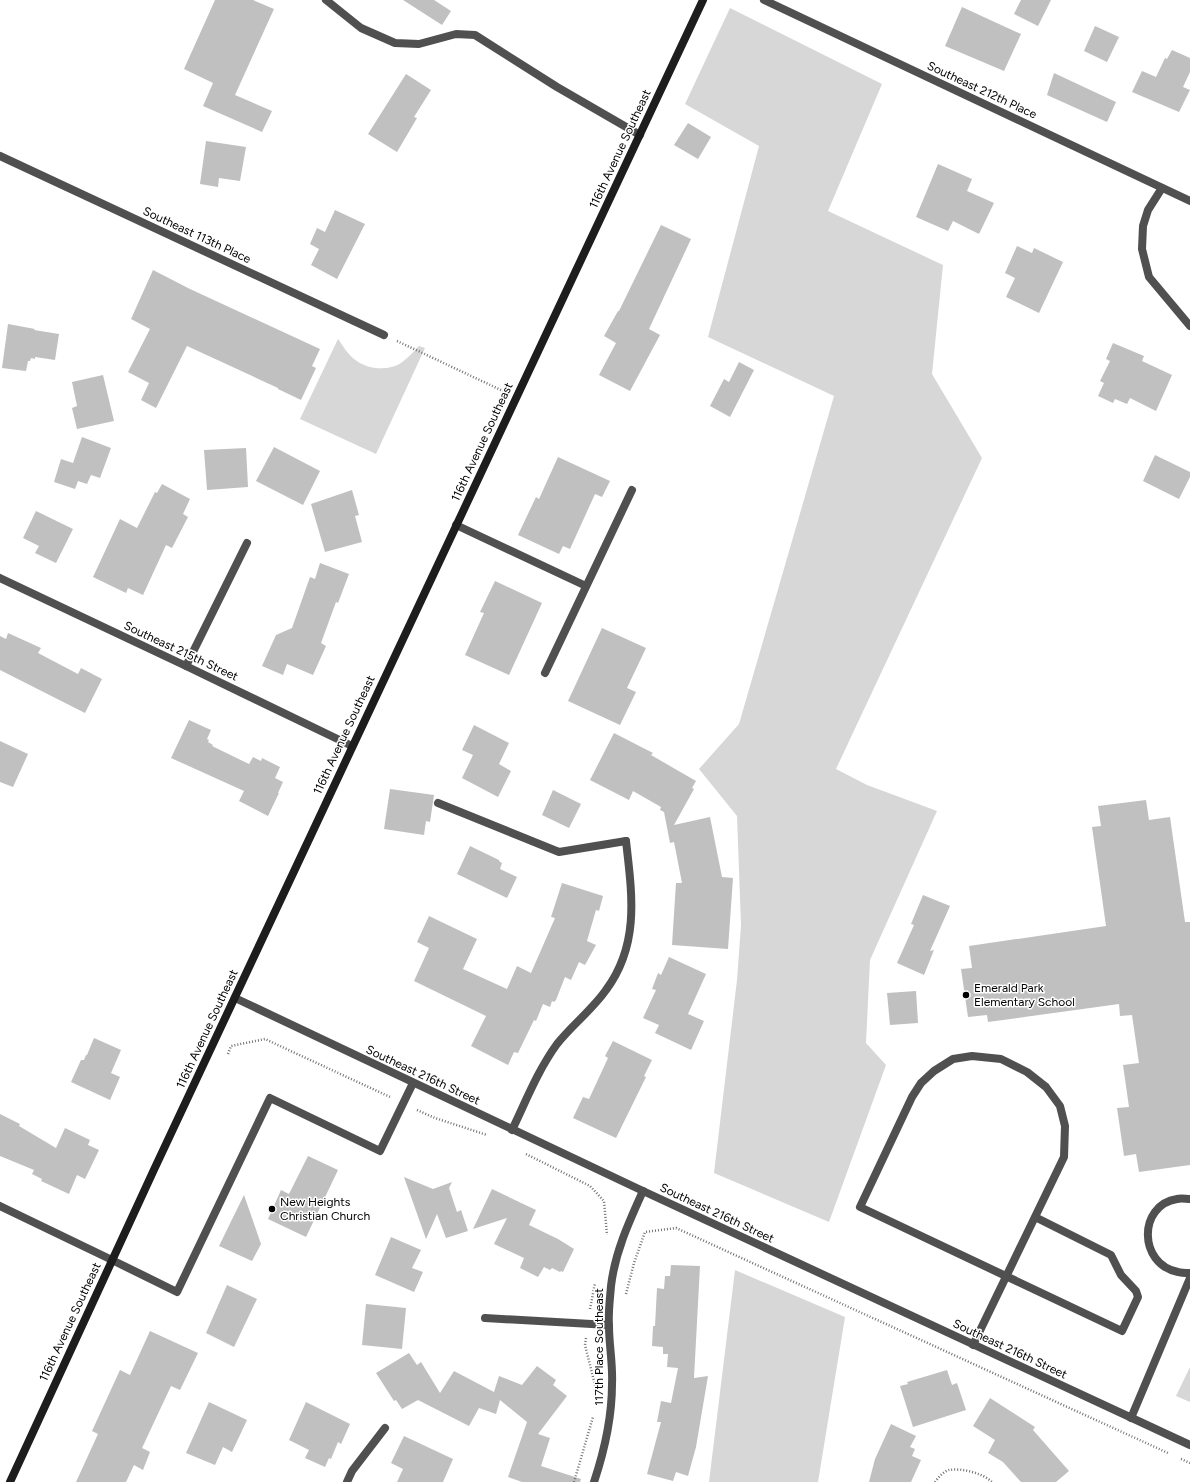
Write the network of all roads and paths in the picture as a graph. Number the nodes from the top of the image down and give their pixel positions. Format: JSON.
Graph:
{"nodes":[{"id":1,"x":326,"y":0,"type":"edge"},
{"id":2,"x":703,"y":0,"type":"edge"},
{"id":3,"x":764,"y":0,"type":"edge"},
{"id":4,"x":640,"y":135,"type":"junction"},
{"id":5,"x":0,"y":156,"type":"edge"},
{"id":6,"x":1162,"y":188,"type":"junction"},
{"id":7,"x":1190,"y":201,"type":"edge"},
{"id":8,"x":1190,"y":326,"type":"edge"},
{"id":9,"x":384,"y":335,"type":"joint"},
{"id":10,"x":516,"y":398,"type":"junction"},
{"id":11,"x":632,"y":490,"type":"dead end"},
{"id":12,"x":456,"y":525,"type":"junction"},
{"id":13,"x":247,"y":543,"type":"dead end"},
{"id":14,"x":0,"y":578,"type":"edge"},
{"id":15,"x":586,"y":586,"type":"junction"},
{"id":16,"x":186,"y":666,"type":"junction"},
{"id":17,"x":545,"y":673,"type":"dead end"},
{"id":18,"x":352,"y":746,"type":"junction"},
{"id":19,"x":438,"y":803,"type":"dead end"},
{"id":20,"x":234,"y":998,"type":"junction"},
{"id":21,"x":228,"y":1054,"type":"dead end"},
{"id":22,"x":413,"y":1083,"type":"junction"},
{"id":23,"x":403,"y":1103,"type":"junction"},
{"id":24,"x":512,"y":1130,"type":"junction"},
{"id":25,"x":491,"y":1136,"type":"dead end"},
{"id":26,"x":519,"y":1151,"type":"dead end"},
{"id":27,"x":643,"y":1192,"type":"junction"},
{"id":28,"x":1190,"y":1199,"type":"edge"},
{"id":29,"x":0,"y":1206,"type":"edge"},
{"id":30,"x":1034,"y":1217,"type":"junction"},
{"id":31,"x":608,"y":1237,"type":"dead end"},
{"id":32,"x":112,"y":1260,"type":"junction"},
{"id":33,"x":1190,"y":1272,"type":"edge"},
{"id":34,"x":1006,"y":1277,"type":"junction"},
{"id":35,"x":1190,"y":1278,"type":"edge"},
{"id":36,"x":596,"y":1281,"type":"dead end"},
{"id":37,"x":626,"y":1297,"type":"dead end"},
{"id":38,"x":485,"y":1318,"type":"dead end"},
{"id":39,"x":588,"y":1324,"type":"junction"},
{"id":40,"x":609,"y":1324,"type":"junction"},
{"id":41,"x":973,"y":1345,"type":"junction"},
{"id":42,"x":597,"y":1393,"type":"dead end"},
{"id":43,"x":594,"y":1415,"type":"dead end"},
{"id":44,"x":1131,"y":1418,"type":"junction"},
{"id":45,"x":385,"y":1428,"type":"dead end"},
{"id":46,"x":1190,"y":1445,"type":"edge"},
{"id":47,"x":1168,"y":1453,"type":"dead end"},
{"id":48,"x":1176,"y":1456,"type":"dead end"},
{"id":49,"x":1190,"y":1463,"type":"edge"},
{"id":50,"x":10,"y":1482,"type":"edge"},
{"id":51,"x":348,"y":1482,"type":"edge"},
{"id":52,"x":574,"y":1482,"type":"edge"},
{"id":53,"x":594,"y":1482,"type":"edge"},
{"id":54,"x":935,"y":1482,"type":"edge"},
{"id":55,"x":992,"y":1482,"type":"edge"}],
"edges":[{"from":1,"to":4,"type":"street"},
{"from":2,"to":4,"type":"main road","name":"116th Avenue Southeast"},
{"from":3,"to":6,"type":"street","name":"Southeast 212th Place"},
{"from":4,"to":10,"type":"main road","name":"116th Avenue Southeast"},
{"from":5,"to":9,"type":"street","name":"Southeast 113th Place"},
{"from":6,"to":7,"type":"street","name":"Southeast 212th Place"},
{"from":6,"to":8,"type":"street"},
{"from":9,"to":10,"type":"path"},
{"from":10,"to":12,"type":"main road","name":"116th Avenue Southeast"},
{"from":11,"to":15,"type":"street"},
{"from":12,"to":15,"type":"street"},
{"from":12,"to":18,"type":"main road","name":"116th Avenue Southeast"},
{"from":13,"to":16,"type":"street"},
{"from":14,"to":16,"type":"street","name":"Southeast 215th Street"},
{"from":15,"to":17,"type":"street"},
{"from":16,"to":18,"type":"street","name":"Southeast 215th Street"},
{"from":18,"to":20,"type":"main road","name":"116th Avenue Southeast"},
{"from":19,"to":24,"type":"street"},
{"from":20,"to":22,"type":"street","name":"Southeast 216th Street"},
{"from":20,"to":32,"type":"main road","name":"116th Avenue Southeast"},
{"from":21,"to":23,"type":"path"},
{"from":22,"to":23,"type":"street"},
{"from":22,"to":24,"type":"street","name":"Southeast 216th Street"},
{"from":23,"to":25,"type":"path"},
{"from":23,"to":32,"type":"street"},
{"from":24,"to":27,"type":"street","name":"Southeast 216th Street"},
{"from":26,"to":31,"type":"path"},
{"from":27,"to":40,"type":"street","name":"117th Place Southeast"},
{"from":27,"to":41,"type":"street","name":"Southeast 216th Street"},
{"from":28,"to":33,"type":"street"},
{"from":29,"to":32,"type":"street"},
{"from":30,"to":34,"type":"street"},
{"from":30,"to":34,"type":"street"},
{"from":30,"to":34,"type":"street"},
{"from":32,"to":50,"type":"main road","name":"116th Avenue Southeast"},
{"from":34,"to":41,"type":"street"},
{"from":35,"to":44,"type":"street"},
{"from":36,"to":39,"type":"path"},
{"from":37,"to":47,"type":"path"},
{"from":38,"to":39,"type":"street"},
{"from":39,"to":40,"type":"street"},
{"from":39,"to":42,"type":"path"},
{"from":40,"to":53,"type":"street","name":"117th Place Southeast"},
{"from":41,"to":44,"type":"street","name":"Southeast 216th Street"},
{"from":43,"to":52,"type":"path"},
{"from":44,"to":46,"type":"street","name":"Southeast 216th Street"},
{"from":45,"to":51,"type":"street"},
{"from":48,"to":49,"type":"path"},
{"from":54,"to":55,"type":"path"}]}
